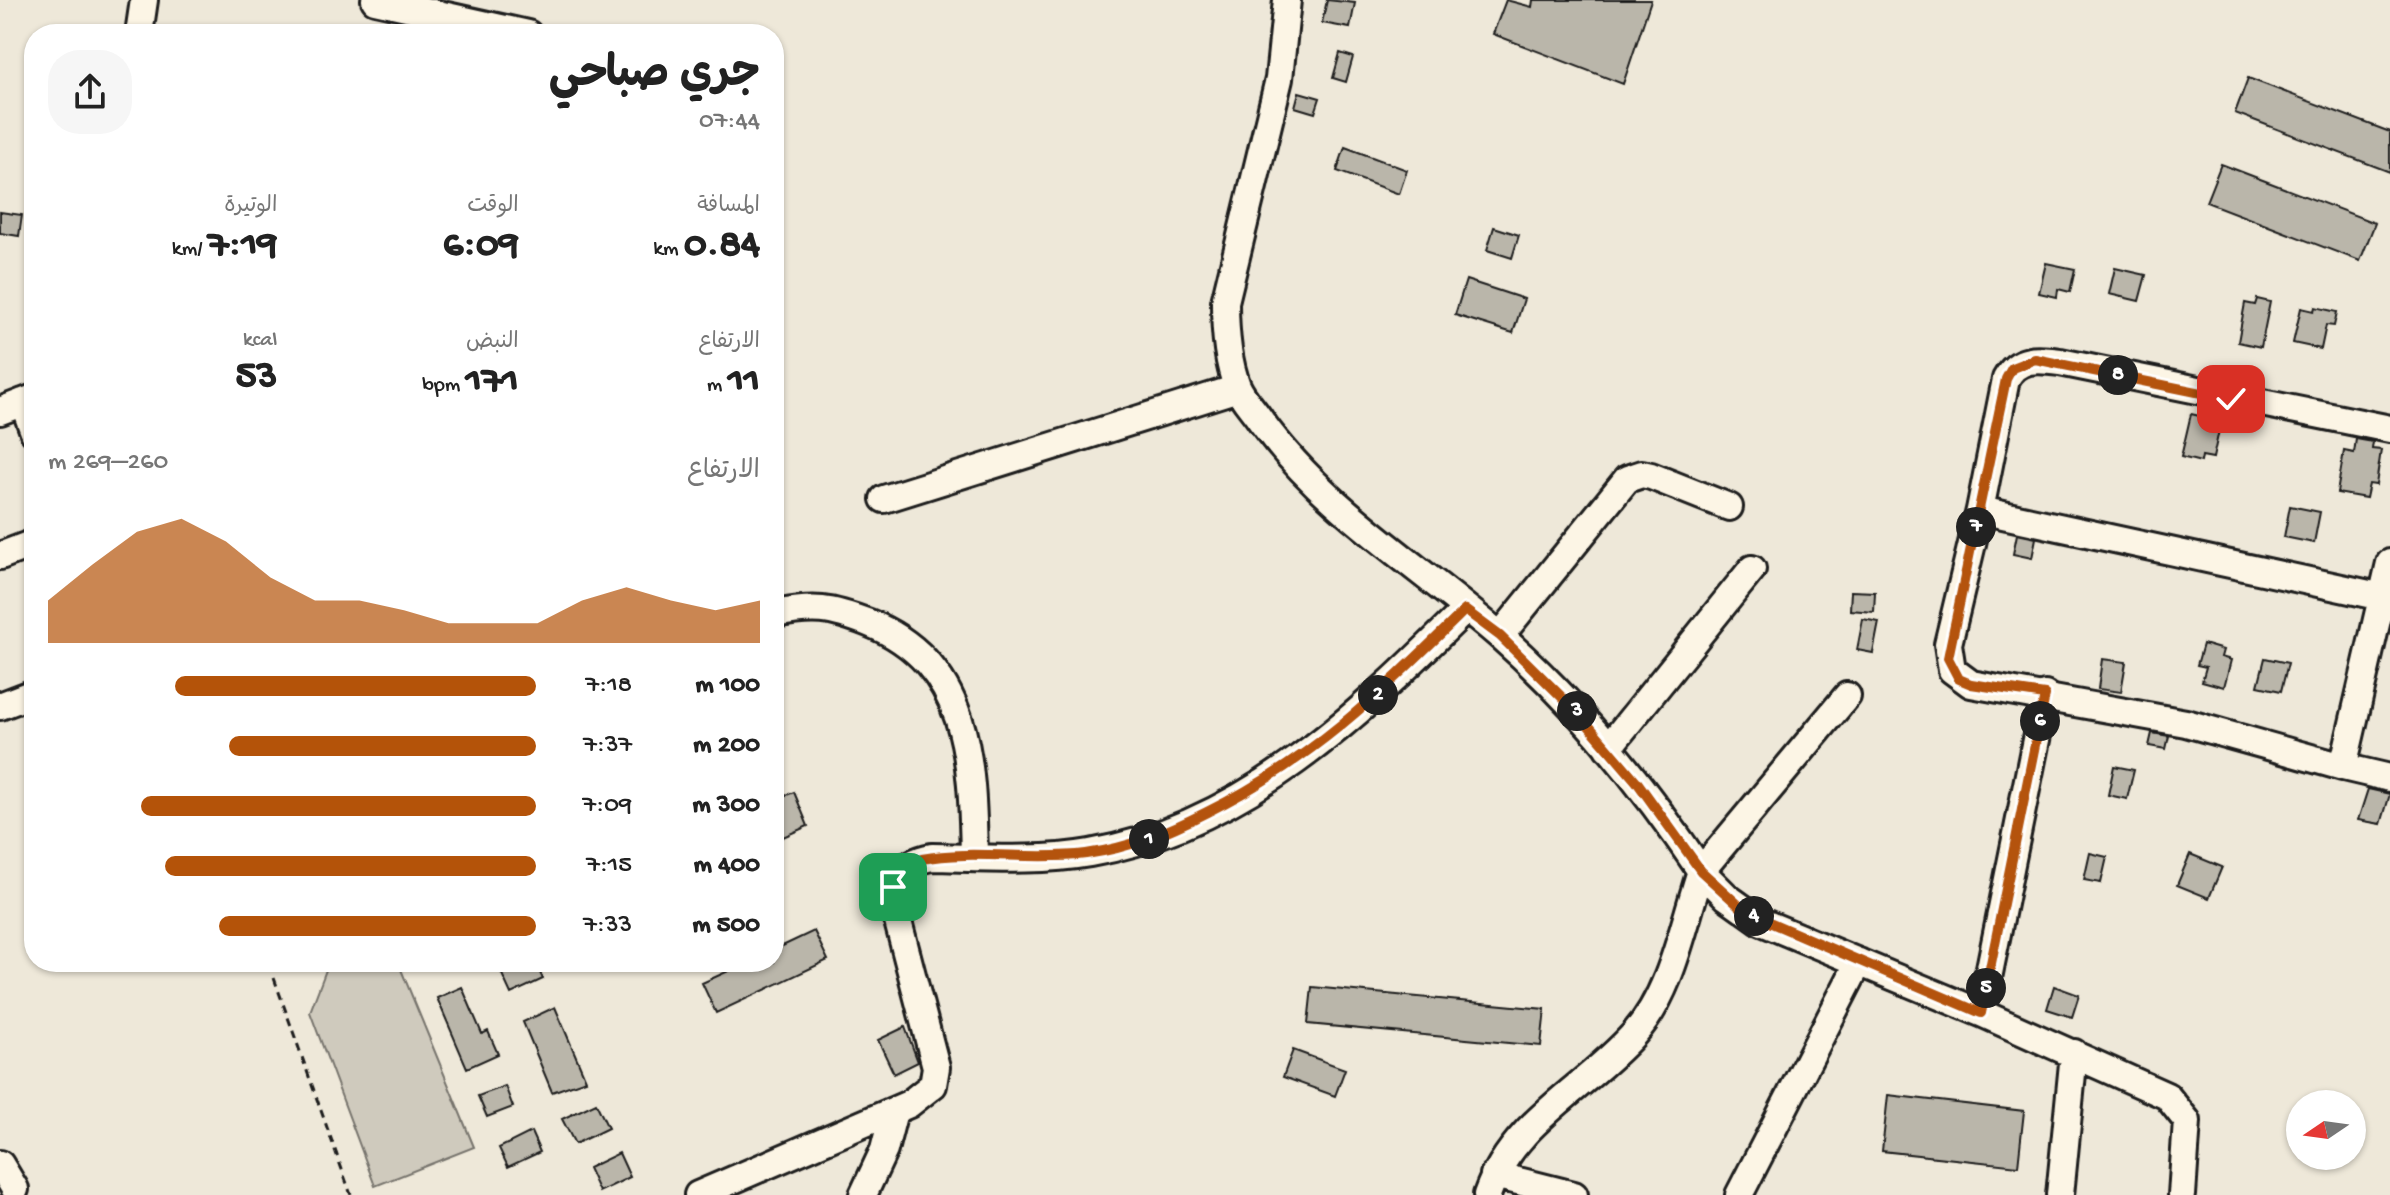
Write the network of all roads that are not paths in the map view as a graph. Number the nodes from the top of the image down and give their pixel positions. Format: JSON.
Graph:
{"nodes":[{"id":1,"x":144,"y":0,"type":"edge"},
{"id":2,"x":375,"y":0,"type":"edge"},
{"id":3,"x":1287,"y":0,"type":"edge"},
{"id":4,"x":140,"y":24,"type":"edge"},
{"id":5,"x":483,"y":24,"type":"edge"},
{"id":6,"x":1238,"y":388,"type":"junction"},
{"id":7,"x":2390,"y":429,"type":"edge"},
{"id":8,"x":884,"y":499,"type":"dead end"},
{"id":9,"x":1729,"y":507,"type":"dead end"},
{"id":10,"x":1980,"y":510,"type":"junction"},
{"id":11,"x":24,"y":547,"type":"edge"},
{"id":12,"x":0,"y":556,"type":"edge"},
{"id":13,"x":2390,"y":563,"type":"edge"},
{"id":14,"x":1752,"y":569,"type":"dead end"},
{"id":15,"x":2383,"y":597,"type":"junction"},
{"id":16,"x":1465,"y":610,"type":"junction"},
{"id":17,"x":784,"y":612,"type":"edge"},
{"id":18,"x":1500,"y":636,"type":"junction"},
{"id":19,"x":2045,"y":695,"type":"junction"},
{"id":20,"x":1847,"y":696,"type":"dead end"},
{"id":21,"x":24,"y":697,"type":"edge"},
{"id":22,"x":0,"y":706,"type":"edge"},
{"id":23,"x":1608,"y":748,"type":"junction"},
{"id":24,"x":2343,"y":767,"type":"junction"},
{"id":25,"x":2390,"y":778,"type":"edge"},
{"id":26,"x":974,"y":857,"type":"junction"},
{"id":27,"x":1701,"y":871,"type":"junction"},
{"id":28,"x":1859,"y":962,"type":"junction"},
{"id":29,"x":1981,"y":1013,"type":"junction"},
{"id":30,"x":2074,"y":1053,"type":"junction"},
{"id":31,"x":894,"y":1111,"type":"junction"},
{"id":32,"x":0,"y":1164,"type":"edge"},
{"id":33,"x":1491,"y":1185,"type":"edge"},
{"id":34,"x":12,"y":1192,"type":"edge"},
{"id":35,"x":698,"y":1195,"type":"edge"},
{"id":36,"x":863,"y":1195,"type":"edge"},
{"id":37,"x":1574,"y":1195,"type":"edge"},
{"id":38,"x":1739,"y":1195,"type":"edge"},
{"id":39,"x":2060,"y":1195,"type":"edge"},
{"id":40,"x":2182,"y":1195,"type":"edge"}],
"edges":[{"from":1,"to":4,"type":"street"},
{"from":2,"to":5,"type":"street"},
{"from":3,"to":6,"type":"street"},
{"from":6,"to":8,"type":"street"},
{"from":6,"to":16,"type":"street"},
{"from":7,"to":10,"type":"street"},
{"from":9,"to":18,"type":"street"},
{"from":10,"to":15,"type":"street"},
{"from":10,"to":19,"type":"street"},
{"from":11,"to":12,"type":"street"},
{"from":13,"to":15,"type":"street"},
{"from":14,"to":23,"type":"street"},
{"from":15,"to":24,"type":"street"},
{"from":16,"to":18,"type":"street"},
{"from":16,"to":26,"type":"street"},
{"from":17,"to":26,"type":"street"},
{"from":18,"to":23,"type":"street"},
{"from":19,"to":24,"type":"street"},
{"from":19,"to":29,"type":"street"},
{"from":20,"to":27,"type":"street"},
{"from":21,"to":22,"type":"street"},
{"from":23,"to":27,"type":"street"},
{"from":24,"to":25,"type":"street"},
{"from":26,"to":31,"type":"street"},
{"from":27,"to":28,"type":"street"},
{"from":27,"to":33,"type":"street"},
{"from":28,"to":29,"type":"street"},
{"from":28,"to":38,"type":"street"},
{"from":29,"to":30,"type":"street"},
{"from":30,"to":39,"type":"street"},
{"from":30,"to":40,"type":"street"},
{"from":31,"to":35,"type":"street"},
{"from":31,"to":36,"type":"street"},
{"from":32,"to":34,"type":"street"},
{"from":33,"to":37,"type":"street"}]}
